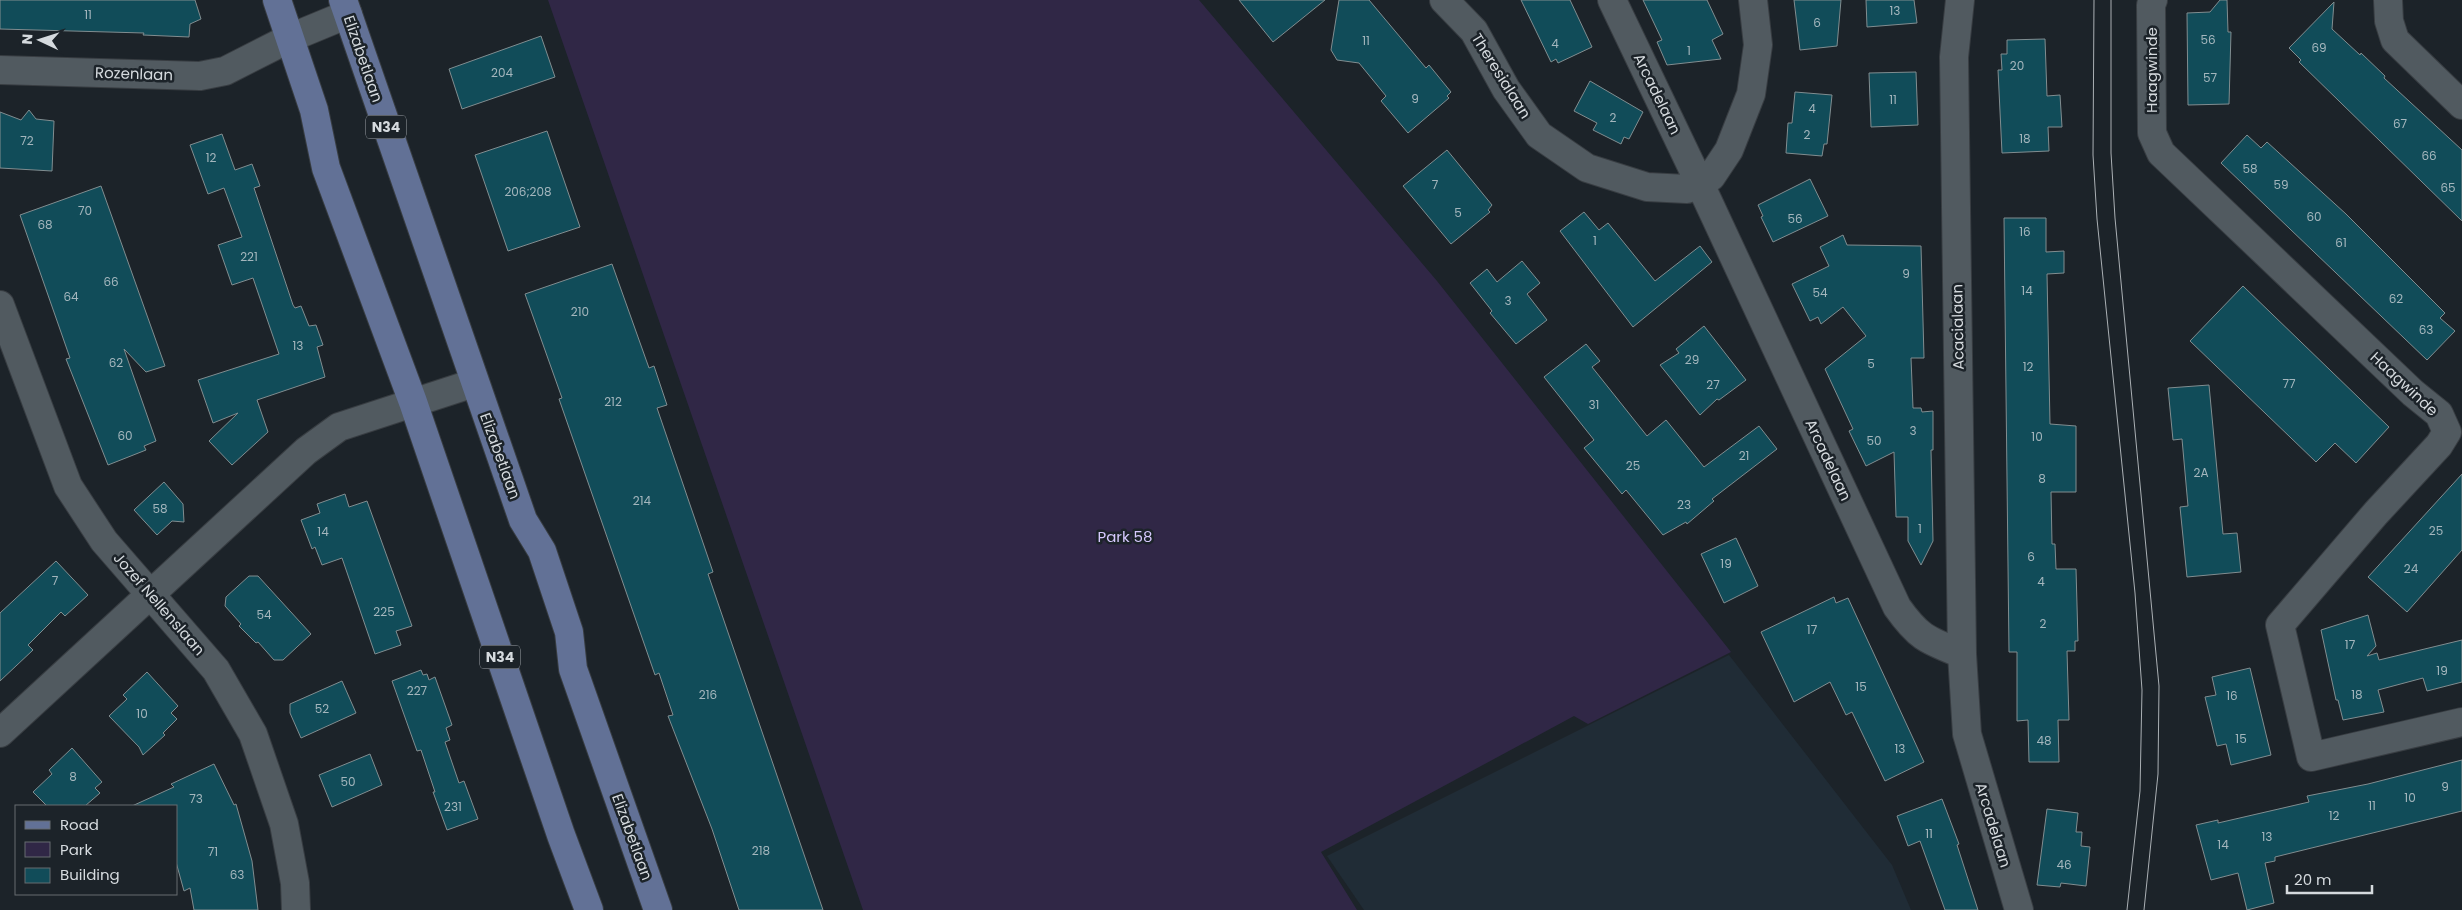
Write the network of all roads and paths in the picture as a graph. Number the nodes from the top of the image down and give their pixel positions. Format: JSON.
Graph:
{"nodes":[{"id":1,"x":276,"y":0,"type":"edge"},
{"id":2,"x":1444,"y":0,"type":"edge"},
{"id":3,"x":1612,"y":0,"type":"edge"},
{"id":4,"x":1753,"y":0,"type":"edge"},
{"id":5,"x":1960,"y":0,"type":"edge"},
{"id":6,"x":2153,"y":0,"type":"edge"},
{"id":7,"x":2388,"y":0,"type":"edge"},
{"id":8,"x":346,"y":7,"type":"edge"},
{"id":9,"x":290,"y":38,"type":"junction"},
{"id":10,"x":0,"y":70,"type":"edge"},
{"id":11,"x":2462,"y":105,"type":"edge"},
{"id":12,"x":1700,"y":184,"type":"junction"},
{"id":13,"x":0,"y":305,"type":"edge"},
{"id":14,"x":474,"y":383,"type":"junction"},
{"id":15,"x":413,"y":402,"type":"junction"},
{"id":16,"x":151,"y":592,"type":"junction"},
{"id":17,"x":1962,"y":654,"type":"junction"},
{"id":18,"x":2462,"y":722,"type":"edge"},
{"id":19,"x":0,"y":733,"type":"edge"},
{"id":20,"x":296,"y":910,"type":"edge"},
{"id":21,"x":589,"y":910,"type":"edge"},
{"id":22,"x":658,"y":910,"type":"edge"},
{"id":23,"x":2019,"y":910,"type":"edge"}],
"edges":[{"from":1,"to":9,"type":"main road","number":"N34"},
{"from":2,"to":12,"type":"street","name":"Theresialaan"},
{"from":3,"to":12,"type":"street","name":"Arcadelaan"},
{"from":4,"to":12,"type":"street"},
{"from":5,"to":17,"type":"street","name":"Acacialaan"},
{"from":6,"to":18,"type":"street","name":"Haagwinde"},
{"from":7,"to":11,"type":"street"},
{"from":8,"to":9,"type":"street","name":"Rozenlaan"},
{"from":8,"to":14,"type":"main road","name":"Elizabetlaan","number":"N34"},
{"from":9,"to":10,"type":"street","name":"Rozenlaan"},
{"from":9,"to":15,"type":"main road","number":"N34"},
{"from":12,"to":17,"type":"street","name":"Arcadelaan"},
{"from":13,"to":16,"type":"street","name":"Jozef Nellenslaan"},
{"from":14,"to":15,"type":"street"},
{"from":14,"to":22,"type":"main road","name":"Elizabetlaan","number":"N34"},
{"from":15,"to":16,"type":"street"},
{"from":15,"to":21,"type":"main road","number":"N34"},
{"from":16,"to":19,"type":"street"},
{"from":16,"to":20,"type":"street","name":"Jozef Nellenslaan"},
{"from":17,"to":23,"type":"street","name":"Arcadelaan"}]}
